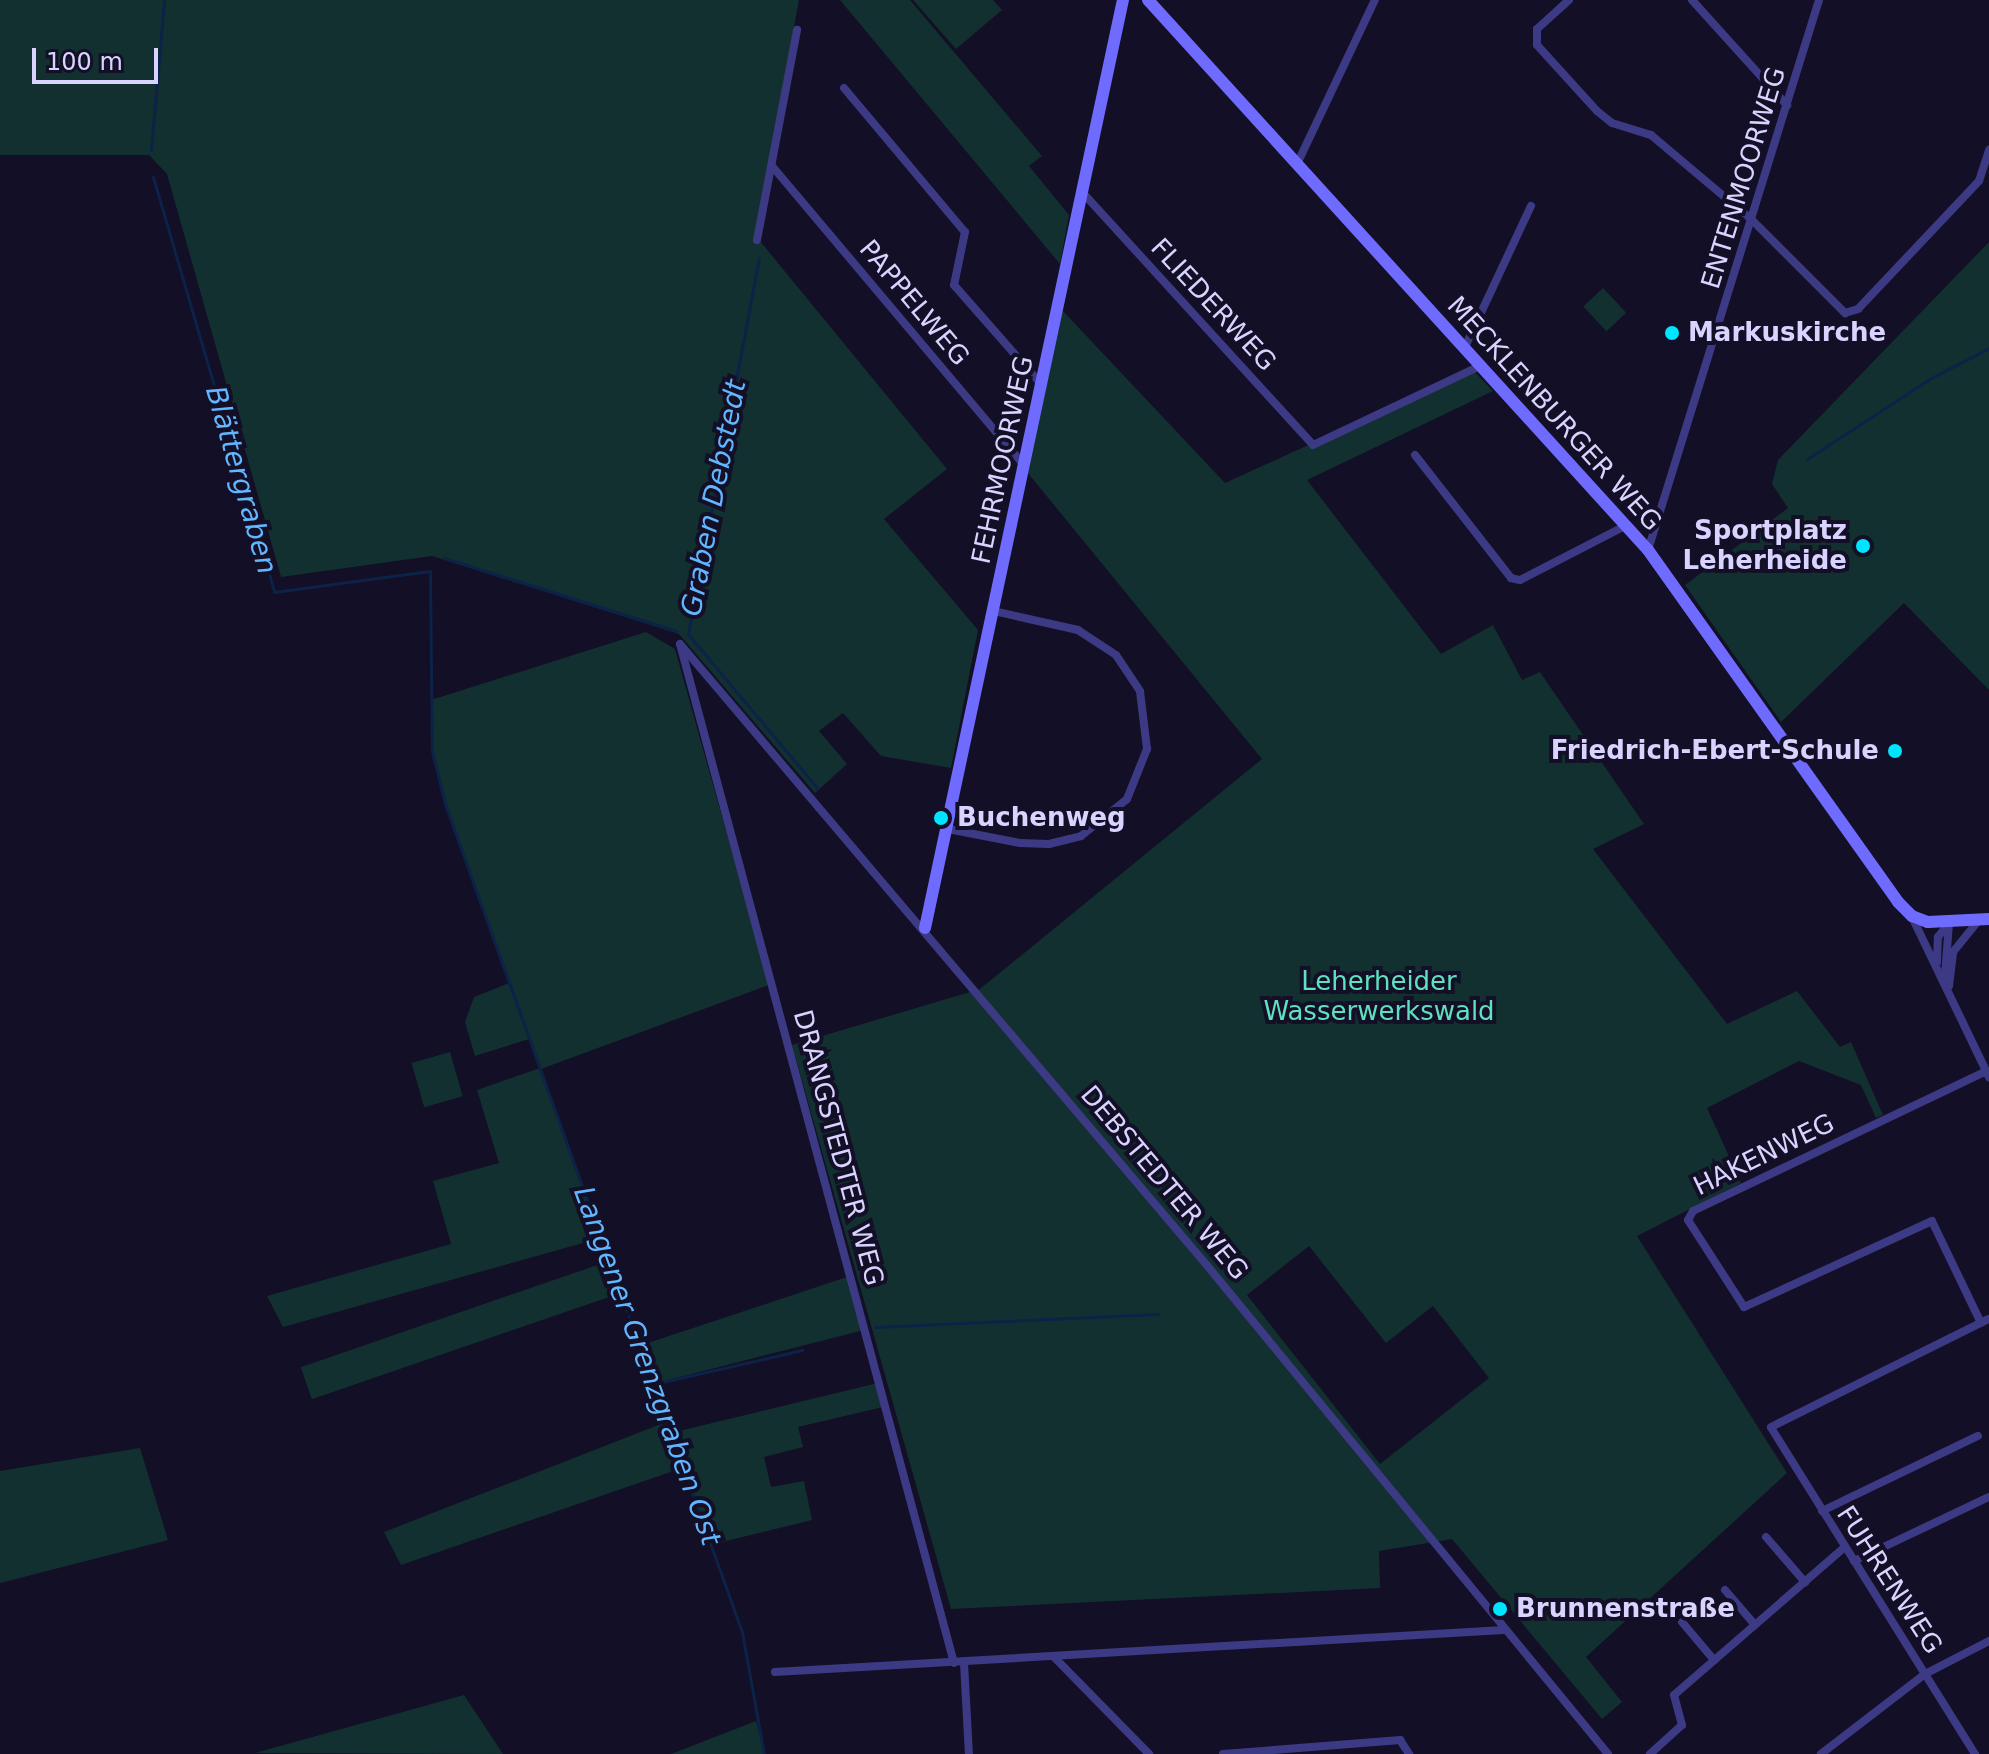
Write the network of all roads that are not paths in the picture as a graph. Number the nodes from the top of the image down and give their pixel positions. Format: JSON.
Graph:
{"nodes":[{"id":1,"x":1123,"y":0,"type":"edge"},
{"id":2,"x":1148,"y":0,"type":"edge"},
{"id":3,"x":1375,"y":0,"type":"edge"},
{"id":4,"x":1569,"y":0,"type":"edge"},
{"id":5,"x":1692,"y":0,"type":"edge"},
{"id":6,"x":1819,"y":0,"type":"edge"},
{"id":7,"x":797,"y":30,"type":"dead end"},
{"id":8,"x":844,"y":88,"type":"dead end"},
{"id":9,"x":1787,"y":105,"type":"junction"},
{"id":10,"x":1989,"y":150,"type":"edge"},
{"id":11,"x":1297,"y":164,"type":"junction"},
{"id":12,"x":772,"y":166,"type":"junction"},
{"id":13,"x":1083,"y":193,"type":"junction"},
{"id":14,"x":1531,"y":206,"type":"dead end"},
{"id":15,"x":1752,"y":220,"type":"junction"},
{"id":16,"x":757,"y":240,"type":"dead end"},
{"id":17,"x":1464,"y":349,"type":"junction"},
{"id":18,"x":1480,"y":366,"type":"junction"},
{"id":19,"x":1041,"y":384,"type":"junction"},
{"id":20,"x":1415,"y":455,"type":"dead end"},
{"id":21,"x":1024,"y":466,"type":"junction"},
{"id":22,"x":1625,"y":526,"type":"junction"},
{"id":23,"x":1648,"y":550,"type":"junction"},
{"id":24,"x":994,"y":611,"type":"junction"},
{"id":25,"x":680,"y":644,"type":"joint"},
{"id":26,"x":948,"y":829,"type":"junction"},
{"id":27,"x":1888,"y":888,"type":"junction"},
{"id":28,"x":1912,"y":916,"type":"junction"},
{"id":29,"x":1983,"y":921,"type":"edge"},
{"id":30,"x":1949,"y":923,"type":"junction"},
{"id":31,"x":925,"y":928,"type":"junction"},
{"id":32,"x":1937,"y":967,"type":"junction"},
{"id":33,"x":1949,"y":991,"type":"junction"},
{"id":34,"x":1988,"y":1074,"type":"edge"},
{"id":35,"x":1985,"y":1321,"type":"edge"},
{"id":36,"x":1978,"y":1436,"type":"dead end"},
{"id":37,"x":1989,"y":1497,"type":"edge"},
{"id":38,"x":1822,"y":1511,"type":"junction"},
{"id":39,"x":1766,"y":1537,"type":"dead end"},
{"id":40,"x":1845,"y":1547,"type":"junction"},
{"id":41,"x":1854,"y":1561,"type":"junction"},
{"id":42,"x":1805,"y":1582,"type":"junction"},
{"id":43,"x":1725,"y":1590,"type":"dead end"},
{"id":44,"x":1682,"y":1622,"type":"dead end"},
{"id":45,"x":1755,"y":1625,"type":"junction"},
{"id":46,"x":1504,"y":1630,"type":"junction"},
{"id":47,"x":1989,"y":1641,"type":"edge"},
{"id":48,"x":1054,"y":1657,"type":"junction"},
{"id":49,"x":1714,"y":1660,"type":"junction"},
{"id":50,"x":954,"y":1663,"type":"junction"},
{"id":51,"x":964,"y":1663,"type":"junction"},
{"id":52,"x":775,"y":1672,"type":"dead end"},
{"id":53,"x":1925,"y":1674,"type":"junction"},
{"id":54,"x":969,"y":1754,"type":"edge"},
{"id":55,"x":1149,"y":1754,"type":"edge"},
{"id":56,"x":1223,"y":1754,"type":"edge"},
{"id":57,"x":1409,"y":1754,"type":"edge"},
{"id":58,"x":1608,"y":1754,"type":"edge"},
{"id":59,"x":1650,"y":1754,"type":"edge"},
{"id":60,"x":1821,"y":1754,"type":"edge"},
{"id":61,"x":1975,"y":1754,"type":"edge"}],
"edges":[{"from":1,"to":13,"type":"street","name":"FEHRMOORWEG"},
{"from":2,"to":11,"type":"street","name":"MECKLENBURGER WEG"},
{"from":3,"to":11,"type":"street"},
{"from":4,"to":15,"type":"street"},
{"from":5,"to":9,"type":"street"},
{"from":6,"to":9,"type":"street","name":"ENTENMOORWEG"},
{"from":7,"to":12,"type":"street"},
{"from":8,"to":19,"type":"street"},
{"from":9,"to":15,"type":"street","name":"ENTENMOORWEG"},
{"from":10,"to":15,"type":"street"},
{"from":11,"to":17,"type":"street","name":"MECKLENBURGER WEG"},
{"from":12,"to":16,"type":"street"},
{"from":12,"to":21,"type":"street","name":"PAPPELWEG"},
{"from":13,"to":18,"type":"street","name":"FLIEDERWEG"},
{"from":13,"to":19,"type":"street","name":"FEHRMOORWEG"},
{"from":14,"to":17,"type":"street"},
{"from":15,"to":23,"type":"street","name":"ENTENMOORWEG"},
{"from":17,"to":18,"type":"street","name":"MECKLENBURGER WEG"},
{"from":18,"to":22,"type":"street","name":"MECKLENBURGER WEG"},
{"from":19,"to":21,"type":"street","name":"FEHRMOORWEG"},
{"from":20,"to":22,"type":"street"},
{"from":21,"to":24,"type":"street","name":"FEHRMOORWEG"},
{"from":22,"to":23,"type":"street","name":"MECKLENBURGER WEG"},
{"from":23,"to":27,"type":"street","name":"MECKLENBURGER WEG"},
{"from":24,"to":26,"type":"street","name":"FEHRMOORWEG"},
{"from":24,"to":26,"type":"street"},
{"from":25,"to":31,"type":"street","name":"DEBSTEDTER WEG"},
{"from":25,"to":50,"type":"street","name":"DRANGSTEDTER WEG"},
{"from":26,"to":31,"type":"street","name":"FEHRMOORWEG"},
{"from":27,"to":28,"type":"street","name":"MECKLENBURGER WEG"},
{"from":27,"to":30,"type":"street","name":"MECKLENBURGER WEG"},
{"from":28,"to":30,"type":"street"},
{"from":28,"to":32,"type":"street","name":"MECKLENBURGER WEG"},
{"from":29,"to":30,"type":"street"},
{"from":29,"to":33,"type":"street"},
{"from":30,"to":32,"type":"street"},
{"from":30,"to":33,"type":"street","name":"MECKLENBURGER WEG"},
{"from":31,"to":46,"type":"street","name":"DEBSTEDTER WEG"},
{"from":32,"to":33,"type":"street","name":"MECKLENBURGER WEG"},
{"from":33,"to":34,"type":"street","name":"MECKLENBURGER WEG"},
{"from":34,"to":35,"type":"street","name":"HAKENWEG"},
{"from":35,"to":38,"type":"street","name":"FUHRENWEG"},
{"from":36,"to":38,"type":"street"},
{"from":37,"to":41,"type":"street"},
{"from":38,"to":40,"type":"street","name":"FUHRENWEG"},
{"from":39,"to":42,"type":"street"},
{"from":40,"to":41,"type":"street","name":"FUHRENWEG"},
{"from":40,"to":42,"type":"street"},
{"from":41,"to":53,"type":"street","name":"FUHRENWEG"},
{"from":42,"to":45,"type":"street"},
{"from":43,"to":45,"type":"street"},
{"from":44,"to":49,"type":"street"},
{"from":45,"to":49,"type":"street"},
{"from":46,"to":48,"type":"street"},
{"from":46,"to":58,"type":"street","name":"DEBSTEDTER WEG"},
{"from":47,"to":53,"type":"street"},
{"from":48,"to":51,"type":"street"},
{"from":48,"to":55,"type":"street"},
{"from":49,"to":59,"type":"street"},
{"from":50,"to":51,"type":"street"},
{"from":50,"to":52,"type":"street"},
{"from":51,"to":54,"type":"street"},
{"from":53,"to":60,"type":"street"},
{"from":53,"to":61,"type":"street","name":"FUHRENWEG"},
{"from":56,"to":57,"type":"street"}]}
